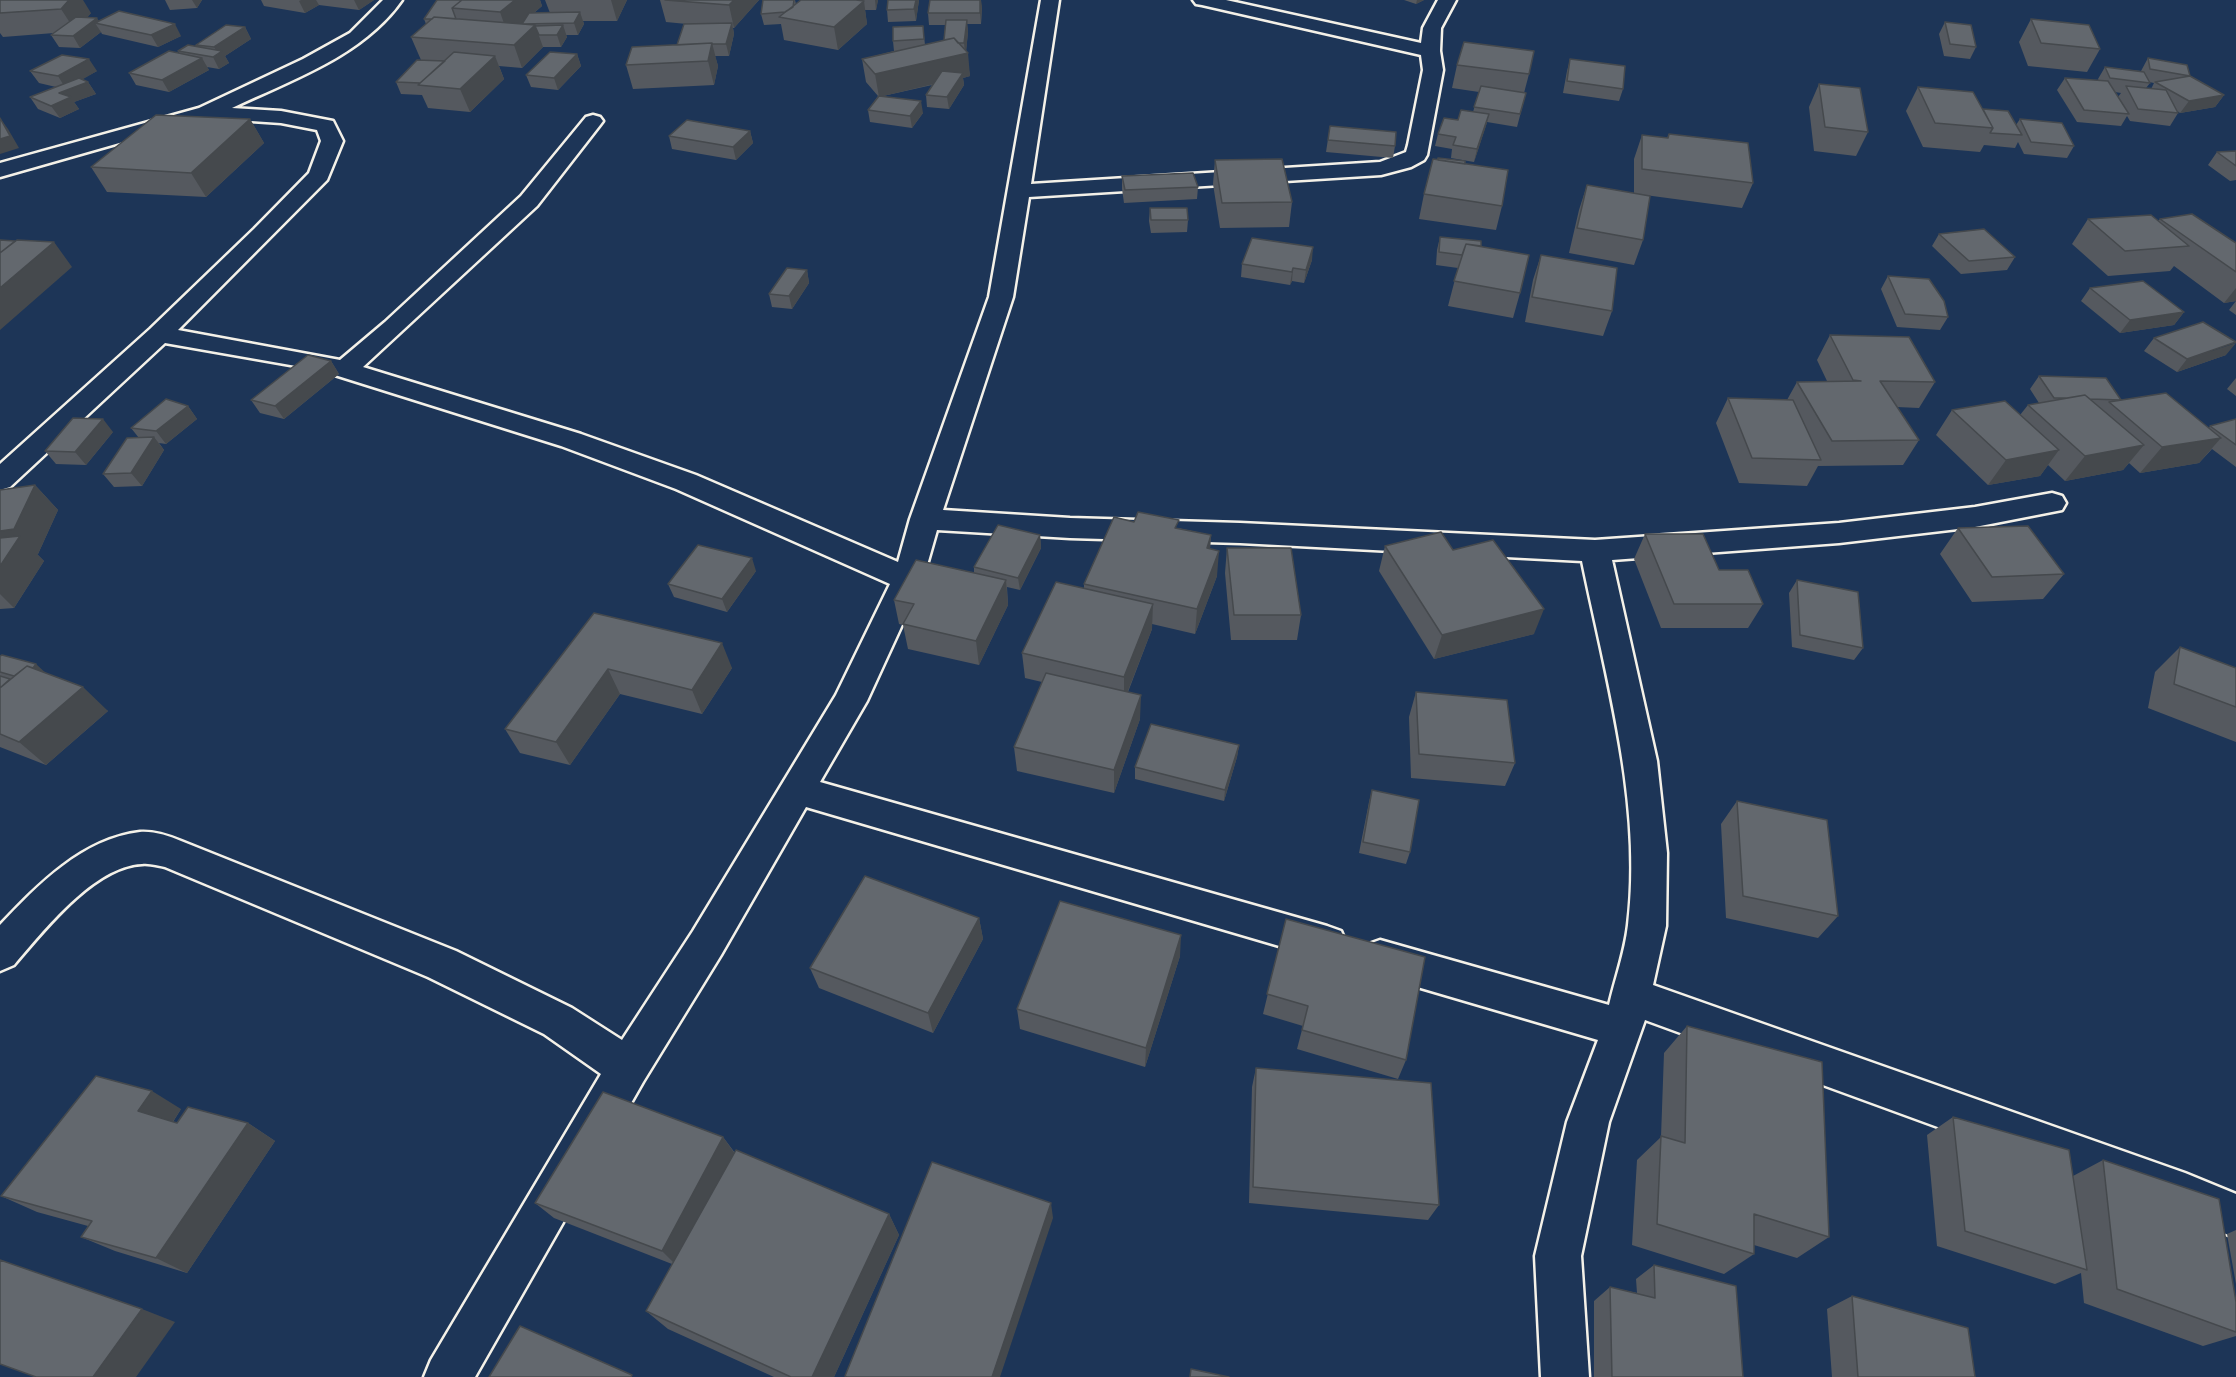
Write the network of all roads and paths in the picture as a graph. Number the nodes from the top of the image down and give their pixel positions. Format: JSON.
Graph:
{"nodes":[{"id":1,"x":393,"y":0,"type":"edge"},
{"id":2,"x":1050,"y":0,"type":"edge"},
{"id":3,"x":1202,"y":0,"type":"edge"},
{"id":4,"x":1447,"y":0,"type":"edge"},
{"id":5,"x":1430,"y":51,"type":"junction"},
{"id":6,"x":206,"y":112,"type":"junction"},
{"id":7,"x":593,"y":121,"type":"dead end"},
{"id":8,"x":0,"y":170,"type":"edge"},
{"id":9,"x":1018,"y":191,"type":"junction"},
{"id":10,"x":159,"y":334,"type":"junction"},
{"id":11,"x":345,"y":369,"type":"junction"},
{"id":12,"x":0,"y":480,"type":"edge"},
{"id":13,"x":2052,"y":503,"type":"dead end"},
{"id":14,"x":925,"y":519,"type":"junction"},
{"id":15,"x":1595,"y":551,"type":"junction"},
{"id":16,"x":908,"y":579,"type":"junction"},
{"id":17,"x":797,"y":790,"type":"junction"},
{"id":18,"x":0,"y":953,"type":"edge"},
{"id":19,"x":1627,"y":1012,"type":"junction"},
{"id":20,"x":628,"y":1068,"type":"junction"},
{"id":21,"x":2236,"y":1216,"type":"edge"},
{"id":22,"x":448,"y":1377,"type":"edge"},
{"id":23,"x":1565,"y":1377,"type":"edge"}],
"edges":[{"from":1,"to":6,"type":"street"},
{"from":2,"to":9,"type":"street"},
{"from":3,"to":5,"type":"street"},
{"from":4,"to":5,"type":"street"},
{"from":5,"to":9,"type":"street"},
{"from":6,"to":8,"type":"street"},
{"from":6,"to":10,"type":"street"},
{"from":7,"to":11,"type":"street"},
{"from":9,"to":14,"type":"street"},
{"from":10,"to":11,"type":"street"},
{"from":10,"to":12,"type":"street"},
{"from":11,"to":16,"type":"street"},
{"from":13,"to":15,"type":"street"},
{"from":14,"to":15,"type":"street"},
{"from":14,"to":16,"type":"street"},
{"from":15,"to":19,"type":"street"},
{"from":16,"to":17,"type":"street"},
{"from":17,"to":19,"type":"street"},
{"from":17,"to":20,"type":"street"},
{"from":18,"to":20,"type":"street"},
{"from":19,"to":21,"type":"street"},
{"from":19,"to":23,"type":"street"},
{"from":20,"to":22,"type":"street"}]}
